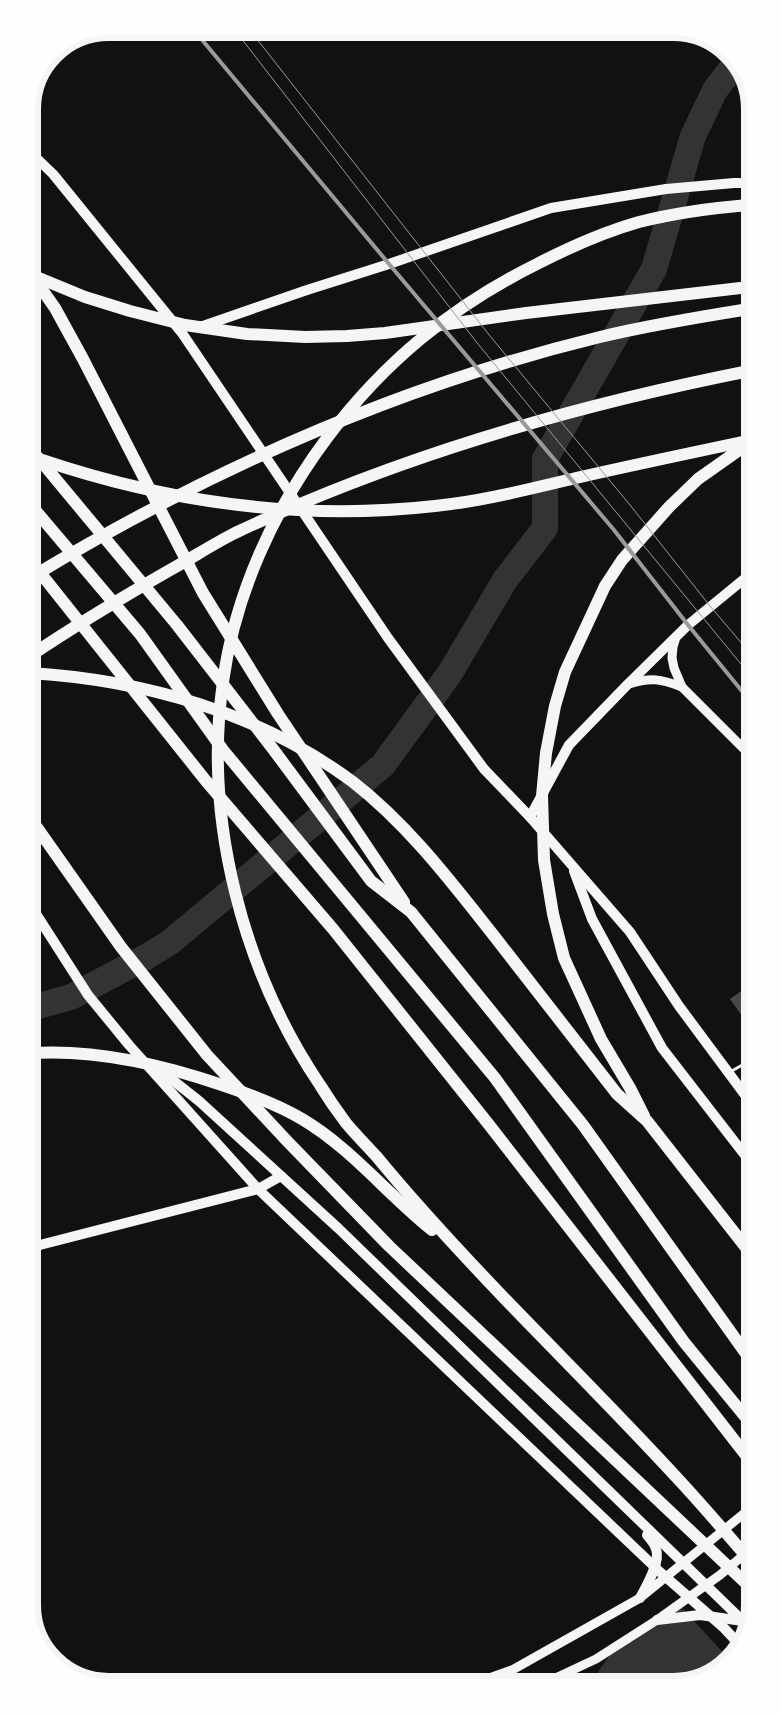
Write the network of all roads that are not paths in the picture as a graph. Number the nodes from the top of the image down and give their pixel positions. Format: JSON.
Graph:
{"nodes":[{"id":1,"x":38,"y":160,"type":"edge"},
{"id":2,"x":744,"y":183,"type":"edge"},
{"id":3,"x":744,"y":205,"type":"edge"},
{"id":4,"x":38,"y":277,"type":"edge"},
{"id":5,"x":38,"y":285,"type":"edge"},
{"id":6,"x":744,"y":287,"type":"edge"},
{"id":7,"x":744,"y":310,"type":"edge"},
{"id":8,"x":182,"y":333,"type":"junction"},
{"id":9,"x":744,"y":372,"type":"edge"},
{"id":10,"x":744,"y":443,"type":"edge"},
{"id":11,"x":744,"y":446,"type":"edge"},
{"id":12,"x":38,"y":457,"type":"edge"},
{"id":13,"x":38,"y":459,"type":"edge"},
{"id":14,"x":38,"y":513,"type":"edge"},
{"id":15,"x":38,"y":570,"type":"edge"},
{"id":16,"x":38,"y":573,"type":"edge"},
{"id":17,"x":744,"y":579,"type":"edge"},
{"id":18,"x":676,"y":637,"type":"junction"},
{"id":19,"x":38,"y":651,"type":"edge"},
{"id":20,"x":38,"y":674,"type":"edge"},
{"id":21,"x":628,"y":684,"type":"junction"},
{"id":22,"x":682,"y":687,"type":"junction"},
{"id":23,"x":744,"y":749,"type":"edge"},
{"id":24,"x":530,"y":816,"type":"junction"},
{"id":25,"x":38,"y":828,"type":"edge"},
{"id":26,"x":570,"y":864,"type":"junction"},
{"id":27,"x":411,"y":912,"type":"junction"},
{"id":28,"x":37,"y":916,"type":"edge"},
{"id":29,"x":129,"y":1045,"type":"junction"},
{"id":30,"x":37,"y":1053,"type":"edge"},
{"id":31,"x":744,"y":1064,"type":"edge"},
{"id":32,"x":728,"y":1074,"type":"junction"},
{"id":33,"x":744,"y":1094,"type":"edge"},
{"id":34,"x":647,"y":1121,"type":"junction"},
{"id":35,"x":744,"y":1154,"type":"edge"},
{"id":36,"x":281,"y":1176,"type":"junction"},
{"id":37,"x":258,"y":1189,"type":"junction"},
{"id":38,"x":744,"y":1245,"type":"edge"},
{"id":39,"x":37,"y":1246,"type":"edge"},
{"id":40,"x":463,"y":1255,"type":"junction"},
{"id":41,"x":744,"y":1351,"type":"edge"},
{"id":42,"x":744,"y":1415,"type":"edge"},
{"id":43,"x":744,"y":1454,"type":"edge"},
{"id":44,"x":744,"y":1513,"type":"edge"},
{"id":45,"x":634,"y":1516,"type":"junction"},
{"id":46,"x":744,"y":1554,"type":"edge"},
{"id":47,"x":744,"y":1555,"type":"edge"},
{"id":48,"x":683,"y":1564,"type":"junction"},
{"id":49,"x":744,"y":1581,"type":"edge"},
{"id":50,"x":706,"y":1586,"type":"junction"},
{"id":51,"x":640,"y":1598,"type":"junction"},
{"id":52,"x":657,"y":1620,"type":"junction"},
{"id":53,"x":742,"y":1620,"type":"edge"},
{"id":54,"x":742,"y":1622,"type":"edge"},
{"id":55,"x":735,"y":1639,"type":"edge"},
{"id":56,"x":493,"y":1676,"type":"edge"},
{"id":57,"x":560,"y":1676,"type":"edge"}],
"edges":[{"from":1,"to":8,"type":"main road"},
{"from":2,"to":8,"type":"main road"},
{"from":3,"to":40,"type":"highway"},
{"from":4,"to":6,"type":"highway"},
{"from":5,"to":27,"type":"highway"},
{"from":7,"to":16,"type":"highway"},
{"from":8,"to":24,"type":"main road"},
{"from":9,"to":19,"type":"highway"},
{"from":10,"to":13,"type":"highway"},
{"from":11,"to":34,"type":"highway"},
{"from":12,"to":27,"type":"highway"},
{"from":14,"to":42,"type":"highway"},
{"from":15,"to":43,"type":"highway"},
{"from":17,"to":18,"type":"main road"},
{"from":18,"to":21,"type":"main road"},
{"from":18,"to":22,"type":"street"},
{"from":20,"to":34,"type":"highway"},
{"from":21,"to":22,"type":"street"},
{"from":21,"to":24,"type":"main road"},
{"from":22,"to":23,"type":"street"},
{"from":24,"to":26,"type":"main road"},
{"from":25,"to":49,"type":"highway"},
{"from":26,"to":32,"type":"main road"},
{"from":26,"to":35,"type":"main road"},
{"from":27,"to":41,"type":"highway"},
{"from":28,"to":29,"type":"main road"},
{"from":29,"to":36,"type":"main road"},
{"from":29,"to":37,"type":"main road"},
{"from":30,"to":40,"type":"highway"},
{"from":31,"to":32,"type":"lane"},
{"from":32,"to":33,"type":"main road"},
{"from":34,"to":38,"type":"highway"},
{"from":36,"to":37,"type":"main road"},
{"from":36,"to":45,"type":"main road"},
{"from":37,"to":39,"type":"main road"},
{"from":37,"to":55,"type":"main road"},
{"from":40,"to":46,"type":"highway"},
{"from":44,"to":48,"type":"street"},
{"from":45,"to":48,"type":"main road"},
{"from":45,"to":51,"type":"main road"},
{"from":47,"to":50,"type":"street"},
{"from":48,"to":50,"type":"main road"},
{"from":48,"to":51,"type":"street"},
{"from":50,"to":52,"type":"street"},
{"from":50,"to":53,"type":"main road"},
{"from":51,"to":56,"type":"street"},
{"from":52,"to":54,"type":"main road"},
{"from":52,"to":57,"type":"street"}]}
